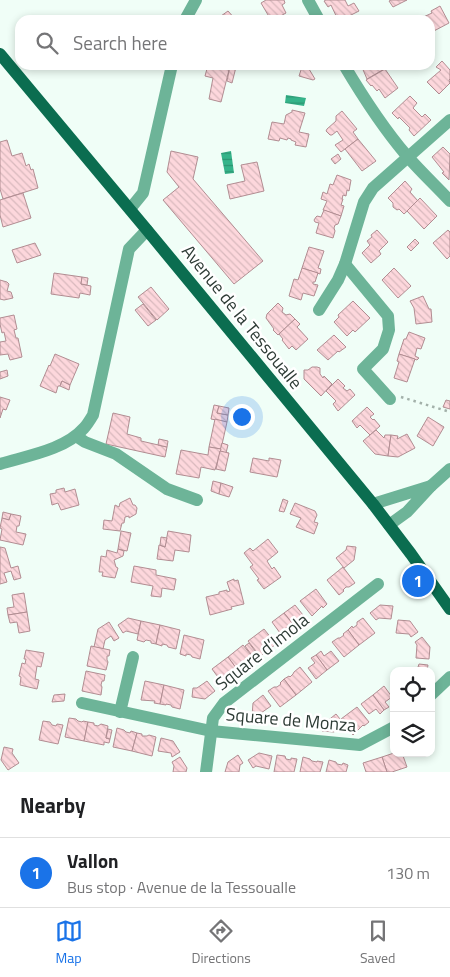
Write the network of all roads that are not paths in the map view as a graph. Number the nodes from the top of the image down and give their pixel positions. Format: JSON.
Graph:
{"nodes":[{"id":1,"x":196,"y":0,"type":"edge"},
{"id":2,"x":308,"y":0,"type":"edge"},
{"id":3,"x":188,"y":15,"type":"edge"},
{"id":4,"x":316,"y":15,"type":"edge"},
{"id":5,"x":0,"y":54,"type":"edge"},
{"id":6,"x":171,"y":70,"type":"edge"},
{"id":7,"x":347,"y":70,"type":"edge"},
{"id":8,"x":450,"y":120,"type":"edge"},
{"id":9,"x":408,"y":158,"type":"junction"},
{"id":10,"x":450,"y":201,"type":"edge"},
{"id":11,"x":130,"y":209,"type":"junction"},
{"id":12,"x":147,"y":230,"type":"junction"},
{"id":13,"x":345,"y":264,"type":"junction"},
{"id":14,"x":319,"y":310,"type":"dead end"},
{"id":15,"x":390,"y":399,"type":"road end"},
{"id":16,"x":76,"y":436,"type":"junction"},
{"id":17,"x":0,"y":464,"type":"edge"},
{"id":18,"x":450,"y":469,"type":"edge"},
{"id":19,"x":431,"y":486,"type":"junction"},
{"id":20,"x":197,"y":500,"type":"dead end"},
{"id":21,"x":373,"y":504,"type":"junction"},
{"id":22,"x":389,"y":525,"type":"junction"},
{"id":23,"x":378,"y":584,"type":"dead end"},
{"id":24,"x":450,"y":609,"type":"edge"},
{"id":25,"x":133,"y":656,"type":"dead end"},
{"id":26,"x":450,"y":677,"type":"edge"},
{"id":27,"x":435,"y":691,"type":"edge"},
{"id":28,"x":82,"y":703,"type":"dead end"},
{"id":29,"x":120,"y":712,"type":"junction"},
{"id":30,"x":390,"y":729,"type":"edge"},
{"id":31,"x":211,"y":731,"type":"junction"},
{"id":32,"x":206,"y":772,"type":"edge"}],
"edges":[{"from":1,"to":3,"type":"street"},
{"from":2,"to":4,"type":"street"},
{"from":5,"to":11,"type":"main road","name":"Avenue de la Tessoualle"},
{"from":6,"to":11,"type":"street"},
{"from":7,"to":9,"type":"street"},
{"from":8,"to":9,"type":"street"},
{"from":9,"to":10,"type":"street"},
{"from":9,"to":13,"type":"street"},
{"from":11,"to":12,"type":"main road","name":"Avenue de la Tessoualle"},
{"from":12,"to":16,"type":"street"},
{"from":12,"to":21,"type":"main road","name":"Avenue de la Tessoualle"},
{"from":13,"to":14,"type":"street"},
{"from":13,"to":15,"type":"street"},
{"from":16,"to":17,"type":"street"},
{"from":16,"to":20,"type":"street"},
{"from":18,"to":19,"type":"street"},
{"from":19,"to":21,"type":"street"},
{"from":19,"to":22,"type":"street"},
{"from":21,"to":22,"type":"main road","name":"Avenue de la Tessoualle"},
{"from":22,"to":24,"type":"main road","name":"Avenue de la Tessoualle"},
{"from":23,"to":31,"type":"street","name":"Square d’Imola"},
{"from":25,"to":29,"type":"street"},
{"from":26,"to":27,"type":"street"},
{"from":28,"to":29,"type":"street","name":"Square de Monza"},
{"from":29,"to":31,"type":"street","name":"Square de Monza"},
{"from":30,"to":31,"type":"street","name":"Square de Monza"},
{"from":31,"to":32,"type":"street","name":"Square d’Imola"}]}
